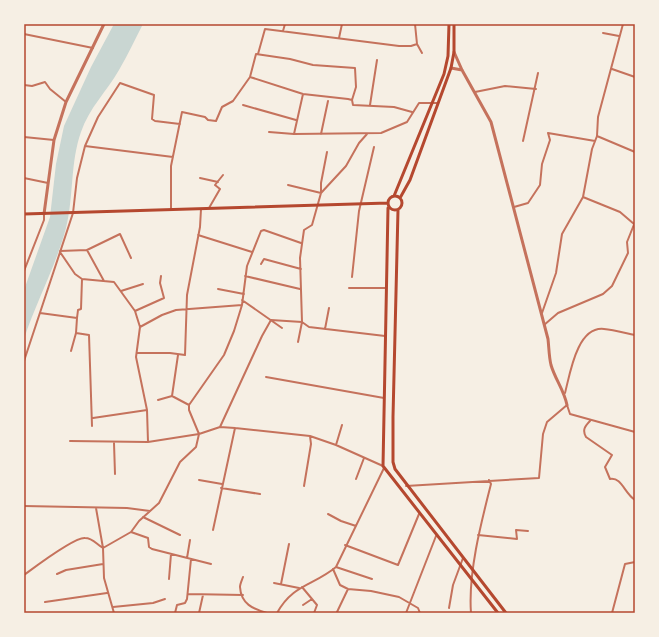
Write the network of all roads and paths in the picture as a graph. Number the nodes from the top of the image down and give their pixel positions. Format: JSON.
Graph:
{"nodes":[{"id":1,"x":104,"y":24,"type":"edge"},
{"id":2,"x":285,"y":24,"type":"edge"},
{"id":3,"x":342,"y":24,"type":"edge"},
{"id":4,"x":414,"y":24,"type":"edge"},
{"id":5,"x":449,"y":24,"type":"edge"},
{"id":6,"x":454,"y":24,"type":"edge"},
{"id":7,"x":623,"y":24,"type":"edge"},
{"id":8,"x":283,"y":31,"type":"junction"},
{"id":9,"x":603,"y":33,"type":"dead end"},
{"id":10,"x":24,"y":34,"type":"edge"},
{"id":11,"x":619,"y":36,"type":"junction"},
{"id":12,"x":339,"y":38,"type":"junction"},
{"id":13,"x":417,"y":44,"type":"junction"},
{"id":14,"x":93,"y":48,"type":"junction"},
{"id":15,"x":454,"y":52,"type":"junction"},
{"id":16,"x":422,"y":53,"type":"dead end"},
{"id":17,"x":258,"y":54,"type":"junction"},
{"id":18,"x":377,"y":60,"type":"dead end"},
{"id":19,"x":451,"y":68,"type":"junction"},
{"id":20,"x":612,"y":69,"type":"junction"},
{"id":21,"x":462,"y":70,"type":"junction"},
{"id":22,"x":538,"y":73,"type":"dead end"},
{"id":23,"x":635,"y":77,"type":"edge"},
{"id":24,"x":250,"y":78,"type":"junction"},
{"id":25,"x":24,"y":85,"type":"edge"},
{"id":26,"x":536,"y":89,"type":"junction"},
{"id":27,"x":475,"y":92,"type":"junction"},
{"id":28,"x":303,"y":94,"type":"junction"},
{"id":29,"x":328,"y":100,"type":"dead end"},
{"id":30,"x":352,"y":100,"type":"junction"},
{"id":31,"x":66,"y":102,"type":"junction"},
{"id":32,"x":435,"y":102,"type":"junction"},
{"id":33,"x":243,"y":105,"type":"dead end"},
{"id":34,"x":370,"y":105,"type":"junction"},
{"id":35,"x":412,"y":112,"type":"junction"},
{"id":36,"x":296,"y":120,"type":"junction"},
{"id":37,"x":180,"y":124,"type":"junction"},
{"id":38,"x":269,"y":132,"type":"dead end"},
{"id":39,"x":294,"y":134,"type":"junction"},
{"id":40,"x":321,"y":134,"type":"junction"},
{"id":41,"x":367,"y":134,"type":"junction"},
{"id":42,"x":597,"y":136,"type":"junction"},
{"id":43,"x":24,"y":137,"type":"edge"},
{"id":44,"x":54,"y":140,"type":"junction"},
{"id":45,"x":523,"y":141,"type":"dead end"},
{"id":46,"x":595,"y":141,"type":"junction"},
{"id":47,"x":85,"y":146,"type":"junction"},
{"id":48,"x":374,"y":147,"type":"dead end"},
{"id":49,"x":328,"y":152,"type":"dead end"},
{"id":50,"x":635,"y":152,"type":"edge"},
{"id":51,"x":173,"y":157,"type":"junction"},
{"id":52,"x":223,"y":174,"type":"dead end"},
{"id":53,"x":24,"y":178,"type":"edge"},
{"id":54,"x":200,"y":178,"type":"dead end"},
{"id":55,"x":48,"y":182,"type":"junction"},
{"id":56,"x":218,"y":182,"type":"junction"},
{"id":57,"x":288,"y":185,"type":"dead end"},
{"id":58,"x":321,"y":192,"type":"junction"},
{"id":59,"x":394,"y":196,"type":"junction"},
{"id":60,"x":583,"y":197,"type":"junction"},
{"id":61,"x":400,"y":198,"type":"junction"},
{"id":62,"x":362,"y":203,"type":"junction"},
{"id":63,"x":388,"y":203,"type":"junction"},
{"id":64,"x":317,"y":205,"type":"junction"},
{"id":65,"x":514,"y":207,"type":"junction"},
{"id":66,"x":201,"y":208,"type":"junction"},
{"id":67,"x":209,"y":208,"type":"junction"},
{"id":68,"x":388,"y":208,"type":"junction"},
{"id":69,"x":171,"y":209,"type":"junction"},
{"id":70,"x":398,"y":210,"type":"junction"},
{"id":71,"x":72,"y":213,"type":"junction"},
{"id":72,"x":24,"y":214,"type":"edge"},
{"id":73,"x":44,"y":214,"type":"junction"},
{"id":74,"x":634,"y":223,"type":"edge"},
{"id":75,"x":198,"y":235,"type":"junction"},
{"id":76,"x":302,"y":243,"type":"junction"},
{"id":77,"x":87,"y":250,"type":"junction"},
{"id":78,"x":60,"y":251,"type":"junction"},
{"id":79,"x":252,"y":252,"type":"junction"},
{"id":80,"x":131,"y":258,"type":"dead end"},
{"id":81,"x":261,"y":264,"type":"dead end"},
{"id":82,"x":301,"y":269,"type":"junction"},
{"id":83,"x":24,"y":271,"type":"edge"},
{"id":84,"x":161,"y":276,"type":"dead end"},
{"id":85,"x":245,"y":276,"type":"junction"},
{"id":86,"x":352,"y":277,"type":"dead end"},
{"id":87,"x":82,"y":279,"type":"junction"},
{"id":88,"x":104,"y":281,"type":"junction"},
{"id":89,"x":143,"y":284,"type":"dead end"},
{"id":90,"x":349,"y":288,"type":"dead end"},
{"id":91,"x":386,"y":288,"type":"junction"},
{"id":92,"x":218,"y":289,"type":"dead end"},
{"id":93,"x":300,"y":289,"type":"junction"},
{"id":94,"x":121,"y":291,"type":"junction"},
{"id":95,"x":244,"y":294,"type":"junction"},
{"id":96,"x":242,"y":300,"type":"junction"},
{"id":97,"x":242,"y":305,"type":"junction"},
{"id":98,"x":330,"y":308,"type":"dead end"},
{"id":99,"x":135,"y":311,"type":"junction"},
{"id":100,"x":186,"y":311,"type":"junction"},
{"id":101,"x":39,"y":313,"type":"junction"},
{"id":102,"x":541,"y":315,"type":"junction"},
{"id":103,"x":77,"y":318,"type":"junction"},
{"id":104,"x":271,"y":320,"type":"junction"},
{"id":105,"x":302,"y":322,"type":"junction"},
{"id":106,"x":544,"y":325,"type":"junction"},
{"id":107,"x":140,"y":327,"type":"junction"},
{"id":108,"x":282,"y":328,"type":"dead end"},
{"id":109,"x":324,"y":329,"type":"junction"},
{"id":110,"x":76,"y":333,"type":"junction"},
{"id":111,"x":635,"y":335,"type":"edge"},
{"id":112,"x":385,"y":336,"type":"junction"},
{"id":113,"x":298,"y":342,"type":"dead end"},
{"id":114,"x":71,"y":351,"type":"dead end"},
{"id":115,"x":137,"y":353,"type":"junction"},
{"id":116,"x":178,"y":355,"type":"junction"},
{"id":117,"x":24,"y":361,"type":"edge"},
{"id":118,"x":266,"y":377,"type":"dead end"},
{"id":119,"x":565,"y":393,"type":"junction"},
{"id":120,"x":172,"y":396,"type":"junction"},
{"id":121,"x":384,"y":398,"type":"junction"},
{"id":122,"x":158,"y":400,"type":"dead end"},
{"id":123,"x":566,"y":404,"type":"junction"},
{"id":124,"x":190,"y":405,"type":"junction"},
{"id":125,"x":146,"y":410,"type":"junction"},
{"id":126,"x":93,"y":418,"type":"junction"},
{"id":127,"x":590,"y":421,"type":"junction"},
{"id":128,"x":342,"y":425,"type":"dead end"},
{"id":129,"x":92,"y":426,"type":"dead end"},
{"id":130,"x":220,"y":427,"type":"junction"},
{"id":131,"x":235,"y":428,"type":"junction"},
{"id":132,"x":635,"y":432,"type":"edge"},
{"id":133,"x":199,"y":434,"type":"junction"},
{"id":134,"x":310,"y":436,"type":"junction"},
{"id":135,"x":70,"y":441,"type":"dead end"},
{"id":136,"x":148,"y":442,"type":"junction"},
{"id":137,"x":114,"y":443,"type":"junction"},
{"id":138,"x":336,"y":445,"type":"junction"},
{"id":139,"x":364,"y":458,"type":"junction"},
{"id":140,"x":383,"y":467,"type":"junction"},
{"id":141,"x":115,"y":474,"type":"dead end"},
{"id":142,"x":356,"y":479,"type":"dead end"},
{"id":143,"x":199,"y":480,"type":"dead end"},
{"id":144,"x":489,"y":480,"type":"junction"},
{"id":145,"x":222,"y":484,"type":"junction"},
{"id":146,"x":304,"y":486,"type":"dead end"},
{"id":147,"x":406,"y":486,"type":"junction"},
{"id":148,"x":221,"y":488,"type":"junction"},
{"id":149,"x":260,"y":494,"type":"dead end"},
{"id":150,"x":635,"y":500,"type":"edge"},
{"id":151,"x":24,"y":506,"type":"edge"},
{"id":152,"x":96,"y":508,"type":"junction"},
{"id":153,"x":150,"y":511,"type":"junction"},
{"id":154,"x":328,"y":514,"type":"dead end"},
{"id":155,"x":419,"y":514,"type":"junction"},
{"id":156,"x":143,"y":517,"type":"junction"},
{"id":157,"x":356,"y":526,"type":"junction"},
{"id":158,"x":213,"y":530,"type":"dead end"},
{"id":159,"x":528,"y":531,"type":"dead end"},
{"id":160,"x":131,"y":532,"type":"junction"},
{"id":161,"x":180,"y":535,"type":"dead end"},
{"id":162,"x":478,"y":535,"type":"junction"},
{"id":163,"x":436,"y":536,"type":"junction"},
{"id":164,"x":190,"y":540,"type":"dead end"},
{"id":165,"x":289,"y":544,"type":"dead end"},
{"id":166,"x":346,"y":545,"type":"junction"},
{"id":167,"x":103,"y":548,"type":"junction"},
{"id":168,"x":171,"y":554,"type":"junction"},
{"id":169,"x":187,"y":558,"type":"junction"},
{"id":170,"x":463,"y":558,"type":"junction"},
{"id":171,"x":191,"y":559,"type":"junction"},
{"id":172,"x":635,"y":562,"type":"edge"},
{"id":173,"x":103,"y":564,"type":"junction"},
{"id":174,"x":211,"y":564,"type":"dead end"},
{"id":175,"x":460,"y":564,"type":"junction"},
{"id":176,"x":336,"y":567,"type":"junction"},
{"id":177,"x":333,"y":569,"type":"junction"},
{"id":178,"x":474,"y":572,"type":"junction"},
{"id":179,"x":58,"y":574,"type":"dead end"},
{"id":180,"x":24,"y":575,"type":"edge"},
{"id":181,"x":243,"y":578,"type":"dead end"},
{"id":182,"x":169,"y":579,"type":"dead end"},
{"id":183,"x":372,"y":579,"type":"dead end"},
{"id":184,"x":472,"y":580,"type":"junction"},
{"id":185,"x":274,"y":583,"type":"dead end"},
{"id":186,"x":281,"y":584,"type":"junction"},
{"id":187,"x":301,"y":587,"type":"junction"},
{"id":188,"x":348,"y":589,"type":"junction"},
{"id":189,"x":107,"y":593,"type":"junction"},
{"id":190,"x":188,"y":594,"type":"junction"},
{"id":191,"x":243,"y":595,"type":"junction"},
{"id":192,"x":203,"y":596,"type":"junction"},
{"id":193,"x":165,"y":599,"type":"dead end"},
{"id":194,"x":312,"y":599,"type":"junction"},
{"id":195,"x":45,"y":602,"type":"dead end"},
{"id":196,"x":410,"y":604,"type":"junction"},
{"id":197,"x":303,"y":605,"type":"dead end"},
{"id":198,"x":113,"y":608,"type":"junction"},
{"id":199,"x":449,"y":608,"type":"dead end"},
{"id":200,"x":337,"y":612,"type":"edge"},
{"id":201,"x":114,"y":613,"type":"edge"},
{"id":202,"x":174,"y":613,"type":"edge"},
{"id":203,"x":199,"y":613,"type":"edge"},
{"id":204,"x":266,"y":613,"type":"edge"},
{"id":205,"x":277,"y":613,"type":"edge"},
{"id":206,"x":314,"y":613,"type":"edge"},
{"id":207,"x":406,"y":613,"type":"edge"},
{"id":208,"x":420,"y":613,"type":"edge"},
{"id":209,"x":471,"y":613,"type":"edge"},
{"id":210,"x":498,"y":613,"type":"edge"},
{"id":211,"x":506,"y":613,"type":"edge"},
{"id":212,"x":612,"y":613,"type":"edge"}],
"edges":[{"from":1,"to":14,"type":"street"},
{"from":2,"to":8,"type":"street"},
{"from":3,"to":12,"type":"street"},
{"from":4,"to":13,"type":"street"},
{"from":5,"to":32,"type":"main road"},
{"from":6,"to":15,"type":"main road"},
{"from":7,"to":11,"type":"street"},
{"from":8,"to":12,"type":"street"},
{"from":8,"to":17,"type":"street"},
{"from":9,"to":11,"type":"street"},
{"from":10,"to":14,"type":"street"},
{"from":11,"to":20,"type":"street"},
{"from":12,"to":13,"type":"street"},
{"from":13,"to":16,"type":"street"},
{"from":14,"to":31,"type":"street"},
{"from":15,"to":19,"type":"main road"},
{"from":15,"to":21,"type":"street"},
{"from":17,"to":24,"type":"street"},
{"from":17,"to":30,"type":"street"},
{"from":18,"to":34,"type":"street"},
{"from":19,"to":21,"type":"street"},
{"from":19,"to":32,"type":"main road"},
{"from":20,"to":23,"type":"street"},
{"from":20,"to":42,"type":"street"},
{"from":21,"to":27,"type":"street"},
{"from":22,"to":26,"type":"street"},
{"from":24,"to":28,"type":"street"},
{"from":24,"to":37,"type":"street"},
{"from":25,"to":31,"type":"street"},
{"from":26,"to":27,"type":"street"},
{"from":26,"to":45,"type":"street"},
{"from":27,"to":65,"type":"street"},
{"from":28,"to":30,"type":"street"},
{"from":28,"to":36,"type":"street"},
{"from":29,"to":40,"type":"street"},
{"from":30,"to":34,"type":"street"},
{"from":31,"to":44,"type":"street"},
{"from":32,"to":35,"type":"street"},
{"from":32,"to":59,"type":"main road"},
{"from":32,"to":61,"type":"main road"},
{"from":33,"to":36,"type":"street"},
{"from":34,"to":35,"type":"street"},
{"from":35,"to":41,"type":"street"},
{"from":36,"to":39,"type":"street"},
{"from":37,"to":47,"type":"street"},
{"from":37,"to":51,"type":"street"},
{"from":38,"to":39,"type":"street"},
{"from":39,"to":40,"type":"street"},
{"from":40,"to":41,"type":"street"},
{"from":41,"to":58,"type":"street"},
{"from":42,"to":46,"type":"street"},
{"from":42,"to":50,"type":"street"},
{"from":43,"to":44,"type":"street"},
{"from":44,"to":55,"type":"street"},
{"from":46,"to":60,"type":"street"},
{"from":46,"to":65,"type":"street"},
{"from":47,"to":51,"type":"street"},
{"from":47,"to":71,"type":"street"},
{"from":48,"to":62,"type":"street"},
{"from":49,"to":58,"type":"street"},
{"from":51,"to":69,"type":"street"},
{"from":52,"to":56,"type":"street"},
{"from":53,"to":55,"type":"street"},
{"from":54,"to":56,"type":"street"},
{"from":55,"to":73,"type":"street"},
{"from":56,"to":67,"type":"street"},
{"from":57,"to":58,"type":"street"},
{"from":58,"to":64,"type":"street"},
{"from":59,"to":61,"type":"main road"},
{"from":59,"to":63,"type":"main road"},
{"from":60,"to":74,"type":"street"},
{"from":60,"to":102,"type":"street"},
{"from":61,"to":70,"type":"main road"},
{"from":62,"to":63,"type":"main road"},
{"from":62,"to":64,"type":"main road"},
{"from":62,"to":86,"type":"street"},
{"from":63,"to":68,"type":"main road"},
{"from":64,"to":67,"type":"main road"},
{"from":64,"to":76,"type":"street"},
{"from":65,"to":102,"type":"street"},
{"from":66,"to":67,"type":"main road"},
{"from":66,"to":69,"type":"main road"},
{"from":66,"to":75,"type":"street"},
{"from":68,"to":70,"type":"main road"},
{"from":68,"to":91,"type":"main road"},
{"from":69,"to":71,"type":"main road"},
{"from":70,"to":147,"type":"main road"},
{"from":71,"to":73,"type":"main road"},
{"from":71,"to":78,"type":"street"},
{"from":72,"to":73,"type":"main road"},
{"from":73,"to":83,"type":"street"},
{"from":74,"to":106,"type":"street"},
{"from":75,"to":79,"type":"street"},
{"from":75,"to":100,"type":"street"},
{"from":76,"to":79,"type":"street"},
{"from":76,"to":82,"type":"street"},
{"from":77,"to":78,"type":"street"},
{"from":77,"to":80,"type":"street"},
{"from":77,"to":88,"type":"street"},
{"from":78,"to":87,"type":"street"},
{"from":78,"to":101,"type":"street"},
{"from":79,"to":85,"type":"street"},
{"from":81,"to":82,"type":"street"},
{"from":82,"to":93,"type":"street"},
{"from":84,"to":99,"type":"street"},
{"from":85,"to":93,"type":"street"},
{"from":85,"to":95,"type":"street"},
{"from":87,"to":88,"type":"street"},
{"from":87,"to":103,"type":"street"},
{"from":88,"to":94,"type":"street"},
{"from":89,"to":94,"type":"street"},
{"from":90,"to":91,"type":"street"},
{"from":91,"to":112,"type":"main road"},
{"from":92,"to":95,"type":"street"},
{"from":93,"to":105,"type":"street"},
{"from":94,"to":99,"type":"street"},
{"from":95,"to":96,"type":"street"},
{"from":96,"to":97,"type":"street"},
{"from":96,"to":104,"type":"street"},
{"from":97,"to":100,"type":"street"},
{"from":97,"to":124,"type":"street"},
{"from":98,"to":109,"type":"street"},
{"from":99,"to":107,"type":"street"},
{"from":100,"to":107,"type":"street"},
{"from":100,"to":116,"type":"street"},
{"from":101,"to":103,"type":"street"},
{"from":101,"to":117,"type":"street"},
{"from":102,"to":106,"type":"street"},
{"from":103,"to":110,"type":"street"},
{"from":104,"to":105,"type":"street"},
{"from":104,"to":108,"type":"street"},
{"from":104,"to":130,"type":"street"},
{"from":105,"to":109,"type":"street"},
{"from":105,"to":113,"type":"street"},
{"from":106,"to":119,"type":"street"},
{"from":107,"to":115,"type":"street"},
{"from":109,"to":112,"type":"street"},
{"from":110,"to":114,"type":"street"},
{"from":110,"to":126,"type":"street"},
{"from":111,"to":119,"type":"street"},
{"from":112,"to":121,"type":"main road"},
{"from":115,"to":116,"type":"street"},
{"from":115,"to":125,"type":"street"},
{"from":116,"to":120,"type":"street"},
{"from":118,"to":121,"type":"street"},
{"from":119,"to":123,"type":"street"},
{"from":120,"to":122,"type":"street"},
{"from":120,"to":124,"type":"street"},
{"from":121,"to":140,"type":"main road"},
{"from":123,"to":127,"type":"street"},
{"from":123,"to":144,"type":"street"},
{"from":124,"to":133,"type":"street"},
{"from":125,"to":126,"type":"street"},
{"from":125,"to":136,"type":"street"},
{"from":126,"to":129,"type":"street"},
{"from":127,"to":132,"type":"street"},
{"from":127,"to":150,"type":"street"},
{"from":128,"to":138,"type":"street"},
{"from":130,"to":131,"type":"street"},
{"from":130,"to":133,"type":"street"},
{"from":131,"to":134,"type":"street"},
{"from":131,"to":145,"type":"street"},
{"from":133,"to":136,"type":"street"},
{"from":133,"to":153,"type":"street"},
{"from":134,"to":138,"type":"street"},
{"from":134,"to":146,"type":"street"},
{"from":135,"to":137,"type":"street"},
{"from":136,"to":137,"type":"street"},
{"from":137,"to":141,"type":"street"},
{"from":138,"to":139,"type":"street"},
{"from":139,"to":140,"type":"street"},
{"from":139,"to":142,"type":"street"},
{"from":140,"to":155,"type":"main road"},
{"from":140,"to":157,"type":"street"},
{"from":143,"to":145,"type":"street"},
{"from":144,"to":147,"type":"street"},
{"from":144,"to":162,"type":"street"},
{"from":145,"to":148,"type":"street"},
{"from":147,"to":170,"type":"main road"},
{"from":148,"to":149,"type":"street"},
{"from":148,"to":158,"type":"street"},
{"from":151,"to":152,"type":"street"},
{"from":152,"to":153,"type":"street"},
{"from":152,"to":167,"type":"street"},
{"from":153,"to":156,"type":"street"},
{"from":154,"to":157,"type":"street"},
{"from":155,"to":163,"type":"main road"},
{"from":155,"to":166,"type":"street"},
{"from":156,"to":160,"type":"street"},
{"from":156,"to":161,"type":"street"},
{"from":157,"to":166,"type":"street"},
{"from":159,"to":162,"type":"street"},
{"from":160,"to":167,"type":"street"},
{"from":160,"to":168,"type":"street"},
{"from":162,"to":178,"type":"street"},
{"from":163,"to":175,"type":"main road"},
{"from":163,"to":196,"type":"street"},
{"from":164,"to":169,"type":"street"},
{"from":165,"to":186,"type":"street"},
{"from":166,"to":176,"type":"street"},
{"from":167,"to":173,"type":"street"},
{"from":167,"to":180,"type":"street"},
{"from":168,"to":169,"type":"street"},
{"from":168,"to":182,"type":"street"},
{"from":169,"to":171,"type":"street"},
{"from":170,"to":175,"type":"street"},
{"from":170,"to":178,"type":"main road"},
{"from":171,"to":174,"type":"street"},
{"from":171,"to":190,"type":"street"},
{"from":172,"to":212,"type":"street"},
{"from":173,"to":179,"type":"street"},
{"from":173,"to":189,"type":"street"},
{"from":175,"to":184,"type":"main road"},
{"from":175,"to":199,"type":"street"},
{"from":176,"to":177,"type":"street"},
{"from":176,"to":183,"type":"street"},
{"from":177,"to":187,"type":"street"},
{"from":177,"to":188,"type":"street"},
{"from":178,"to":184,"type":"street"},
{"from":178,"to":211,"type":"main road"},
{"from":181,"to":191,"type":"street"},
{"from":184,"to":209,"type":"street"},
{"from":184,"to":210,"type":"main road"},
{"from":185,"to":186,"type":"street"},
{"from":186,"to":187,"type":"street"},
{"from":187,"to":194,"type":"street"},
{"from":187,"to":205,"type":"street"},
{"from":188,"to":196,"type":"street"},
{"from":188,"to":200,"type":"street"},
{"from":189,"to":195,"type":"street"},
{"from":189,"to":198,"type":"street"},
{"from":190,"to":192,"type":"street"},
{"from":190,"to":202,"type":"street"},
{"from":191,"to":192,"type":"street"},
{"from":191,"to":204,"type":"street"},
{"from":192,"to":203,"type":"street"},
{"from":193,"to":198,"type":"street"},
{"from":194,"to":197,"type":"street"},
{"from":194,"to":206,"type":"street"},
{"from":196,"to":207,"type":"street"},
{"from":196,"to":208,"type":"street"},
{"from":198,"to":201,"type":"street"}]}
